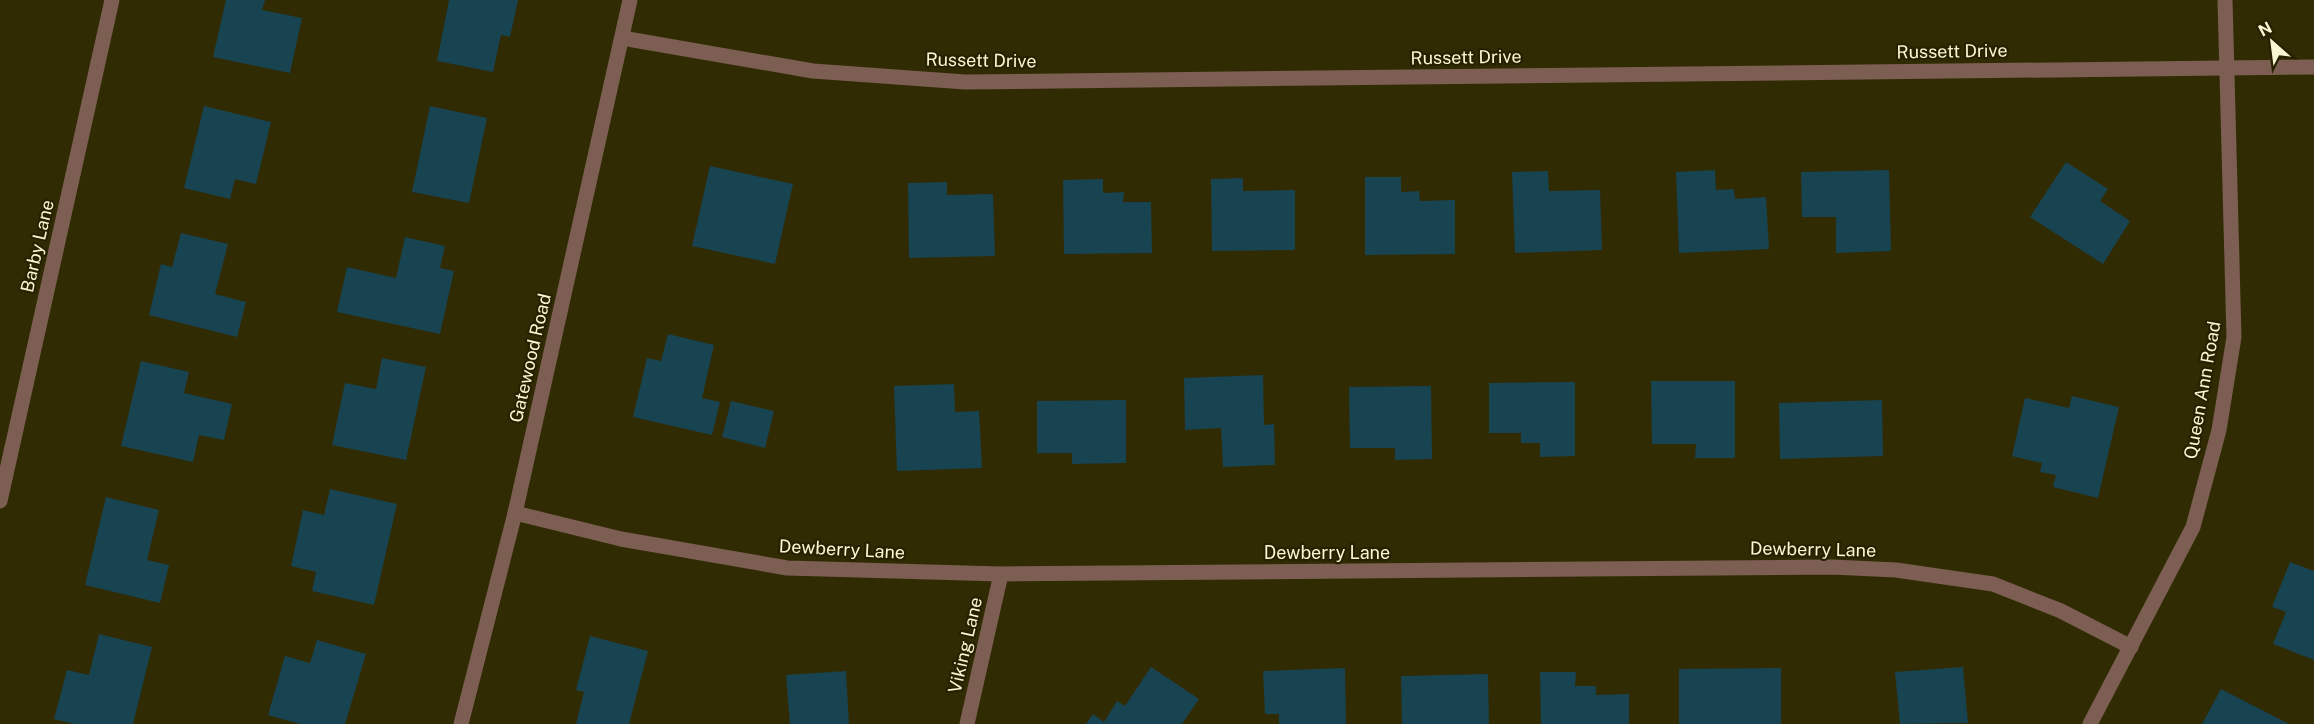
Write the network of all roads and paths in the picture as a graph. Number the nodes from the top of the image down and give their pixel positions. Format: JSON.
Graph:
{"nodes":[{"id":1,"x":112,"y":0,"type":"edge"},
{"id":2,"x":630,"y":0,"type":"edge"},
{"id":3,"x":2224,"y":0,"type":"edge"},
{"id":4,"x":622,"y":38,"type":"junction"},
{"id":5,"x":2314,"y":67,"type":"edge"},
{"id":6,"x":2228,"y":68,"type":"junction"},
{"id":7,"x":0,"y":501,"type":"edge"},
{"id":8,"x":515,"y":513,"type":"junction"},
{"id":9,"x":1000,"y":574,"type":"junction"},
{"id":10,"x":2131,"y":647,"type":"junction"},
{"id":11,"x":461,"y":724,"type":"edge"},
{"id":12,"x":967,"y":724,"type":"edge"},
{"id":13,"x":2090,"y":724,"type":"edge"}],
"edges":[{"from":1,"to":7,"type":"street","name":"Barby Lane"},
{"from":2,"to":4,"type":"street","name":"Gatewood Road"},
{"from":3,"to":6,"type":"street","name":"Queen Ann Road"},
{"from":4,"to":6,"type":"street","name":"Russett Drive"},
{"from":4,"to":8,"type":"street","name":"Gatewood Road"},
{"from":5,"to":6,"type":"street","name":"Russett Drive"},
{"from":6,"to":10,"type":"street","name":"Queen Ann Road"},
{"from":8,"to":9,"type":"street","name":"Dewberry Lane"},
{"from":8,"to":11,"type":"street","name":"Gatewood Road"},
{"from":9,"to":10,"type":"street","name":"Dewberry Lane"},
{"from":9,"to":12,"type":"street","name":"Viking Lane"},
{"from":10,"to":13,"type":"street","name":"Queen Ann Road"}]}
